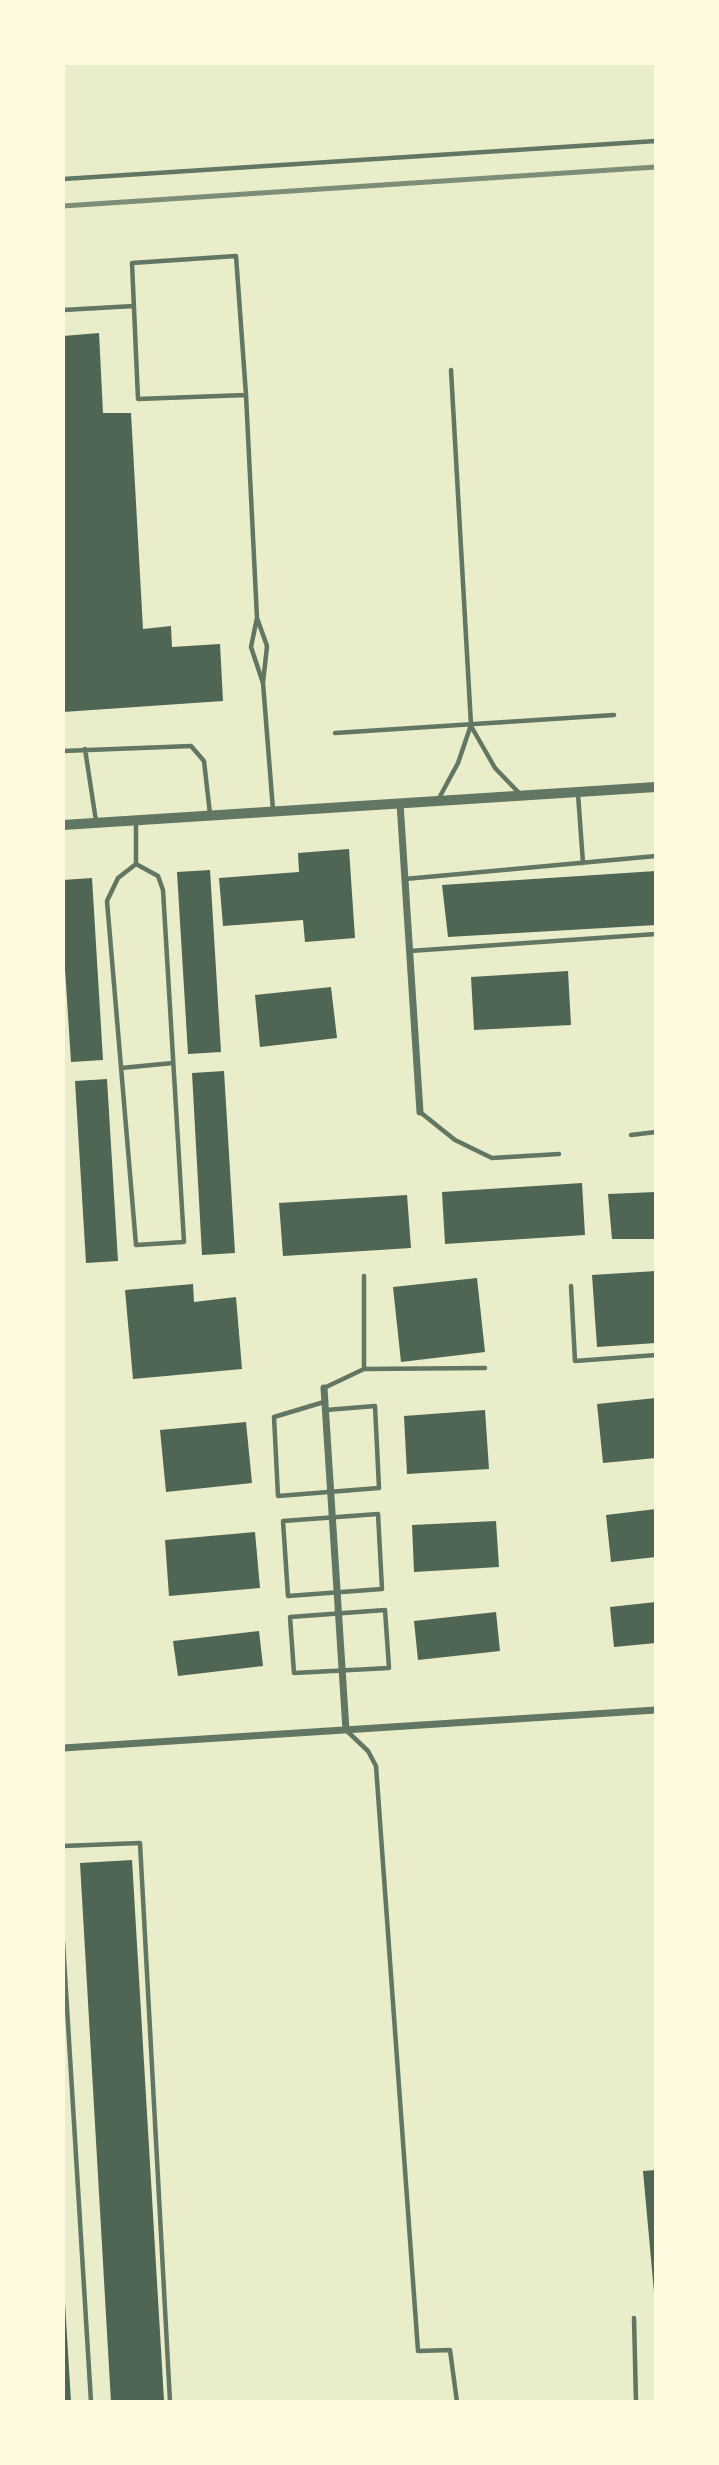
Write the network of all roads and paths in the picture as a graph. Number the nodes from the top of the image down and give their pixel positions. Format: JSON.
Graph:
{"nodes":[{"id":1,"x":656,"y":141,"type":"edge"},
{"id":2,"x":63,"y":179,"type":"edge"},
{"id":3,"x":134,"y":306,"type":"junction"},
{"id":4,"x":63,"y":310,"type":"edge"},
{"id":5,"x":451,"y":370,"type":"dead end"},
{"id":6,"x":246,"y":395,"type":"junction"},
{"id":7,"x":257,"y":618,"type":"junction"},
{"id":8,"x":263,"y":683,"type":"junction"},
{"id":9,"x":614,"y":715,"type":"dead end"},
{"id":10,"x":471,"y":725,"type":"junction"},
{"id":11,"x":335,"y":733,"type":"dead end"},
{"id":12,"x":85,"y":749,"type":"junction"},
{"id":13,"x":63,"y":751,"type":"edge"},
{"id":14,"x":656,"y":787,"type":"edge"},
{"id":15,"x":578,"y":792,"type":"junction"},
{"id":16,"x":522,"y":795,"type":"junction"},
{"id":17,"x":437,"y":801,"type":"junction"},
{"id":18,"x":400,"y":803,"type":"junction"},
{"id":19,"x":273,"y":811,"type":"junction"},
{"id":20,"x":211,"y":815,"type":"junction"},
{"id":21,"x":136,"y":820,"type":"junction"},
{"id":22,"x":96,"y":823,"type":"junction"},
{"id":23,"x":63,"y":825,"type":"edge"},
{"id":24,"x":656,"y":856,"type":"edge"},
{"id":25,"x":583,"y":863,"type":"junction"},
{"id":26,"x":136,"y":864,"type":"junction"},
{"id":27,"x":405,"y":879,"type":"junction"},
{"id":28,"x":656,"y":934,"type":"edge"},
{"id":29,"x":409,"y":951,"type":"junction"},
{"id":30,"x":173,"y":1063,"type":"junction"},
{"id":31,"x":121,"y":1068,"type":"junction"},
{"id":32,"x":420,"y":1112,"type":"joint"},
{"id":33,"x":656,"y":1132,"type":"edge"},
{"id":34,"x":631,"y":1135,"type":"dead end"},
{"id":35,"x":559,"y":1154,"type":"dead end"},
{"id":36,"x":364,"y":1276,"type":"dead end"},
{"id":37,"x":571,"y":1286,"type":"dead end"},
{"id":38,"x":656,"y":1354,"type":"edge"},
{"id":39,"x":485,"y":1368,"type":"dead end"},
{"id":40,"x":364,"y":1369,"type":"junction"},
{"id":41,"x":324,"y":1388,"type":"joint"},
{"id":42,"x":326,"y":1406,"type":"junction"},
{"id":43,"x":331,"y":1491,"type":"junction"},
{"id":44,"x":333,"y":1518,"type":"junction"},
{"id":45,"x":338,"y":1593,"type":"junction"},
{"id":46,"x":339,"y":1613,"type":"junction"},
{"id":47,"x":343,"y":1671,"type":"junction"},
{"id":48,"x":656,"y":1710,"type":"edge"},
{"id":49,"x":346,"y":1730,"type":"junction"},
{"id":50,"x":63,"y":1748,"type":"edge"},
{"id":51,"x":63,"y":1846,"type":"edge"},
{"id":52,"x":63,"y":1942,"type":"edge"},
{"id":53,"x":634,"y":2318,"type":"dead end"},
{"id":54,"x":91,"y":2402,"type":"edge"},
{"id":55,"x":170,"y":2402,"type":"edge"},
{"id":56,"x":457,"y":2402,"type":"edge"},
{"id":57,"x":636,"y":2402,"type":"edge"}],
"edges":[{"from":1,"to":2,"type":"lane"},
{"from":3,"to":4,"type":"lane"},
{"from":3,"to":6,"type":"lane"},
{"from":3,"to":6,"type":"lane"},
{"from":5,"to":10,"type":"lane"},
{"from":6,"to":7,"type":"lane"},
{"from":7,"to":8,"type":"lane"},
{"from":7,"to":8,"type":"lane"},
{"from":8,"to":19,"type":"lane"},
{"from":9,"to":10,"type":"lane"},
{"from":10,"to":11,"type":"lane"},
{"from":10,"to":16,"type":"lane"},
{"from":10,"to":17,"type":"lane"},
{"from":12,"to":13,"type":"lane"},
{"from":12,"to":20,"type":"lane"},
{"from":12,"to":22,"type":"lane"},
{"from":14,"to":15,"type":"street"},
{"from":15,"to":16,"type":"street"},
{"from":15,"to":25,"type":"lane"},
{"from":16,"to":17,"type":"street"},
{"from":17,"to":18,"type":"street"},
{"from":18,"to":19,"type":"street"},
{"from":18,"to":27,"type":"street"},
{"from":19,"to":20,"type":"street"},
{"from":20,"to":21,"type":"street"},
{"from":21,"to":22,"type":"street"},
{"from":21,"to":26,"type":"lane"},
{"from":22,"to":23,"type":"street"},
{"from":24,"to":25,"type":"lane"},
{"from":25,"to":27,"type":"lane"},
{"from":26,"to":30,"type":"lane"},
{"from":26,"to":31,"type":"lane"},
{"from":27,"to":29,"type":"street"},
{"from":28,"to":29,"type":"lane"},
{"from":29,"to":32,"type":"street"},
{"from":30,"to":31,"type":"lane"},
{"from":30,"to":31,"type":"lane"},
{"from":32,"to":35,"type":"lane"},
{"from":33,"to":34,"type":"lane"},
{"from":36,"to":40,"type":"lane"},
{"from":37,"to":38,"type":"lane"},
{"from":39,"to":40,"type":"lane"},
{"from":40,"to":41,"type":"lane"},
{"from":41,"to":42,"type":"street"},
{"from":42,"to":43,"type":"street"},
{"from":42,"to":43,"type":"lane"},
{"from":42,"to":43,"type":"lane"},
{"from":43,"to":44,"type":"street"},
{"from":44,"to":45,"type":"street"},
{"from":44,"to":45,"type":"lane"},
{"from":44,"to":45,"type":"lane"},
{"from":45,"to":46,"type":"street"},
{"from":46,"to":47,"type":"street"},
{"from":46,"to":47,"type":"lane"},
{"from":46,"to":47,"type":"lane"},
{"from":47,"to":49,"type":"street"},
{"from":48,"to":49,"type":"street"},
{"from":49,"to":50,"type":"street"},
{"from":49,"to":56,"type":"lane"},
{"from":51,"to":55,"type":"lane"},
{"from":52,"to":54,"type":"lane"},
{"from":53,"to":57,"type":"lane"}]}
